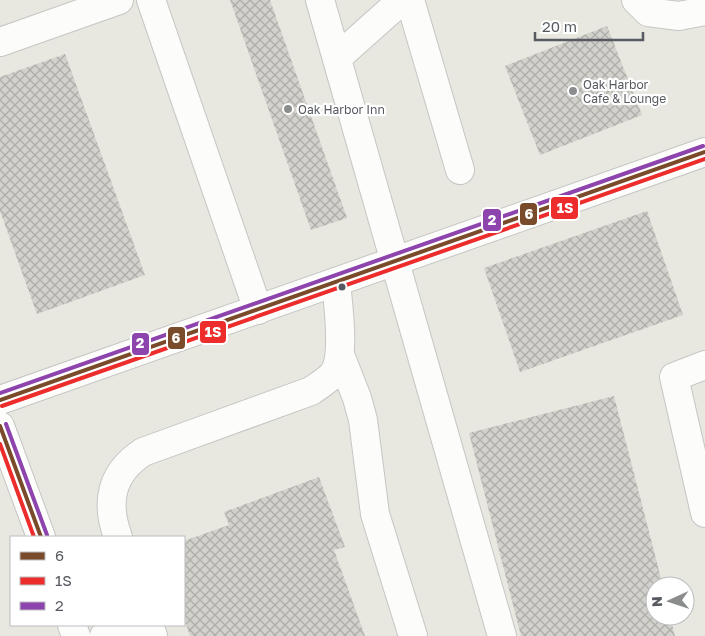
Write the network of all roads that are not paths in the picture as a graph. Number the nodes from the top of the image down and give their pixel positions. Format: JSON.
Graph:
{"nodes":[{"id":1,"x":119,"y":0,"type":"edge"},
{"id":2,"x":151,"y":0,"type":"edge"},
{"id":3,"x":320,"y":0,"type":"edge"},
{"id":4,"x":402,"y":0,"type":"edge"},
{"id":5,"x":410,"y":0,"type":"edge"},
{"id":6,"x":636,"y":0,"type":"edge"},
{"id":7,"x":705,"y":11,"type":"edge"},
{"id":8,"x":0,"y":42,"type":"edge"},
{"id":9,"x":336,"y":58,"type":"junction"},
{"id":10,"x":705,"y":152,"type":"edge"},
{"id":11,"x":460,"y":170,"type":"dead end"},
{"id":12,"x":395,"y":262,"type":"junction"},
{"id":13,"x":336,"y":282,"type":"junction"},
{"id":14,"x":258,"y":310,"type":"junction"},
{"id":15,"x":340,"y":355,"type":"junction"},
{"id":16,"x":705,"y":365,"type":"edge"},
{"id":17,"x":0,"y":400,"type":"edge"},
{"id":18,"x":0,"y":426,"type":"edge"},
{"id":19,"x":705,"y":513,"type":"edge"},
{"id":20,"x":40,"y":536,"type":"edge"},
{"id":21,"x":118,"y":536,"type":"edge"},
{"id":22,"x":129,"y":626,"type":"edge"},
{"id":23,"x":104,"y":636,"type":"edge"},
{"id":24,"x":413,"y":636,"type":"edge"},
{"id":25,"x":502,"y":636,"type":"edge"}],
"edges":[{"from":1,"to":8,"type":"street"},
{"from":2,"to":14,"type":"street"},
{"from":3,"to":9,"type":"street"},
{"from":4,"to":9,"type":"street"},
{"from":5,"to":11,"type":"street"},
{"from":6,"to":7,"type":"street"},
{"from":9,"to":12,"type":"street"},
{"from":10,"to":12,"type":"street"},
{"from":12,"to":13,"type":"street"},
{"from":12,"to":25,"type":"street"},
{"from":13,"to":14,"type":"street"},
{"from":13,"to":15,"type":"street"},
{"from":14,"to":17,"type":"street"},
{"from":15,"to":21,"type":"street"},
{"from":15,"to":24,"type":"street"},
{"from":16,"to":19,"type":"street"},
{"from":18,"to":20,"type":"street"},
{"from":22,"to":23,"type":"street"}]}
